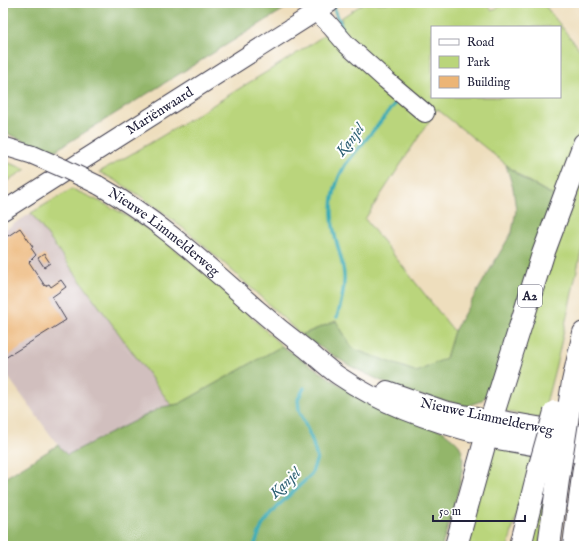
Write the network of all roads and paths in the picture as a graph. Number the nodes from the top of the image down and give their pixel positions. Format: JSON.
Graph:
{"nodes":[{"id":1,"x":320,"y":10,"type":"edge"},
{"id":2,"x":425,"y":113,"type":"dead end"},
{"id":3,"x":584,"y":144,"type":"edge"},
{"id":4,"x":3,"y":146,"type":"edge"},
{"id":5,"x":3,"y":211,"type":"edge"},
{"id":6,"x":584,"y":333,"type":"edge"},
{"id":7,"x":489,"y":428,"type":"junction"},
{"id":8,"x":584,"y":436,"type":"edge"},
{"id":9,"x":584,"y":465,"type":"edge"},
{"id":10,"x":549,"y":471,"type":"junction"},
{"id":11,"x":456,"y":546,"type":"edge"},
{"id":12,"x":520,"y":546,"type":"edge"},
{"id":13,"x":549,"y":546,"type":"edge"},
{"id":14,"x":574,"y":546,"type":"edge"}],
"edges":[{"from":1,"to":2,"type":"street"},
{"from":1,"to":5,"type":"street","name":"Mariënwaard"},
{"from":3,"to":7,"type":"main road","number":"A2"},
{"from":4,"to":7,"type":"street","name":"Nieuwe Limmelderweg","bridge":true},
{"from":6,"to":10,"type":"main road","bridge":true},
{"from":7,"to":8,"type":"main road","name":"Nieuwe Limmelderweg"},
{"from":7,"to":9,"type":"main road","name":"Nieuwe Limmelderweg"},
{"from":7,"to":11,"type":"main road"},
{"from":9,"to":14,"type":"main road"},
{"from":10,"to":12,"type":"main road"},
{"from":10,"to":13,"type":"main road"}]}
